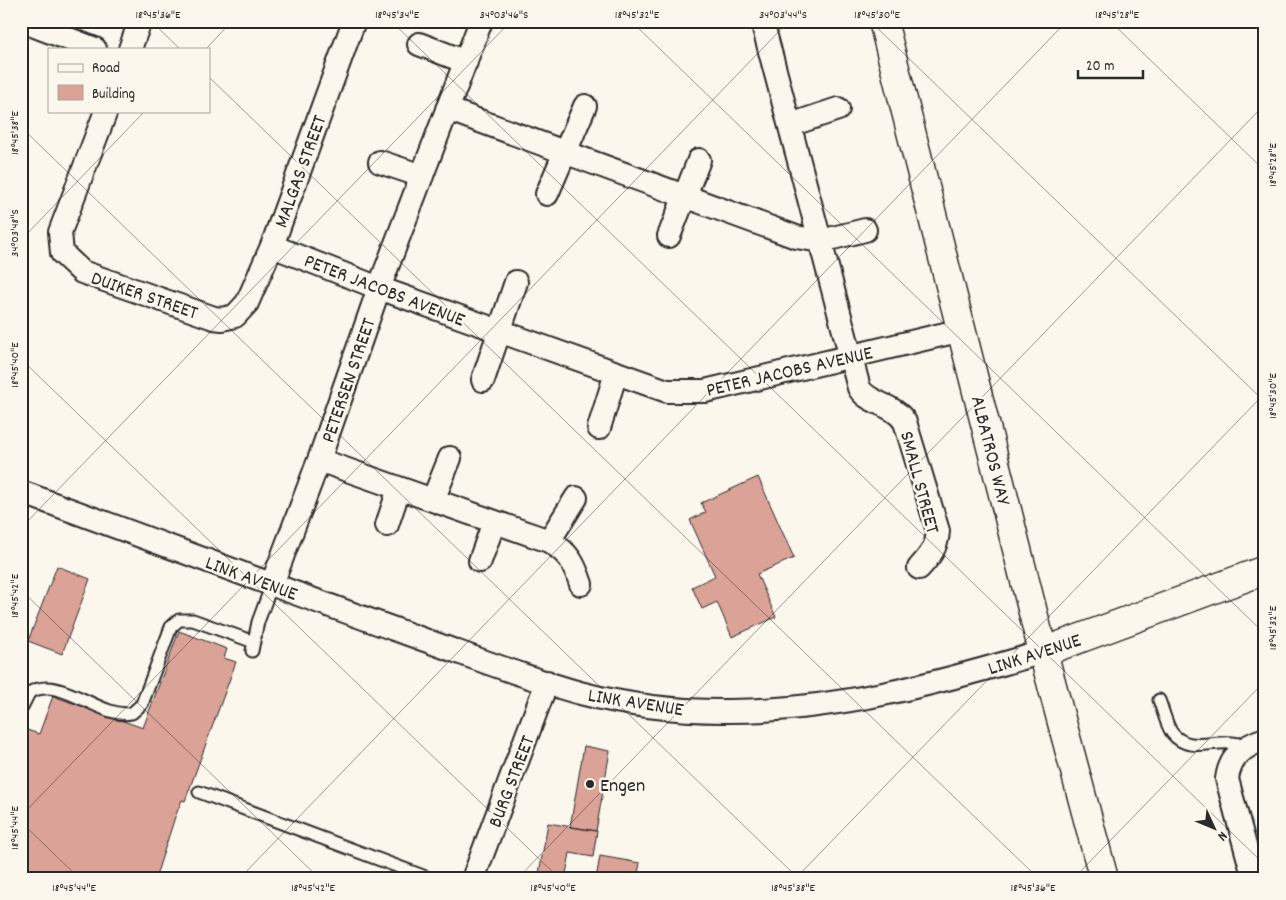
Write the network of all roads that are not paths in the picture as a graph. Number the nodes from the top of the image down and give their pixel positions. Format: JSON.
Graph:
{"nodes":[{"id":1,"x":22,"y":21,"type":"edge"},
{"id":2,"x":140,"y":21,"type":"edge"},
{"id":3,"x":354,"y":21,"type":"edge"},
{"id":4,"x":481,"y":21,"type":"edge"},
{"id":5,"x":883,"y":21,"type":"edge"},
{"id":6,"x":759,"y":22,"type":"edge"},
{"id":7,"x":419,"y":44,"type":"dead end"},
{"id":8,"x":92,"y":48,"type":"edge"},
{"id":9,"x":130,"y":48,"type":"edge"},
{"id":10,"x":466,"y":62,"type":"junction"},
{"id":11,"x":585,"y":106,"type":"dead end"},
{"id":12,"x":447,"y":109,"type":"junction"},
{"id":13,"x":838,"y":109,"type":"dead end"},
{"id":14,"x":106,"y":112,"type":"edge"},
{"id":15,"x":790,"y":126,"type":"junction"},
{"id":16,"x":565,"y":151,"type":"junction"},
{"id":17,"x":699,"y":160,"type":"dead end"},
{"id":18,"x":380,"y":162,"type":"dead end"},
{"id":19,"x":422,"y":176,"type":"junction"},
{"id":20,"x":547,"y":194,"type":"dead end"},
{"id":21,"x":686,"y":195,"type":"junction"},
{"id":22,"x":865,"y":230,"type":"dead end"},
{"id":23,"x":669,"y":236,"type":"dead end"},
{"id":24,"x":821,"y":241,"type":"junction"},
{"id":25,"x":272,"y":246,"type":"junction"},
{"id":26,"x":516,"y":282,"type":"dead end"},
{"id":27,"x":379,"y":288,"type":"junction"},
{"id":28,"x":235,"y":316,"type":"joint"},
{"id":29,"x":962,"y":330,"type":"junction"},
{"id":30,"x":499,"y":331,"type":"junction"},
{"id":31,"x":850,"y":356,"type":"junction"},
{"id":32,"x":616,"y":374,"type":"junction"},
{"id":33,"x":482,"y":380,"type":"dead end"},
{"id":34,"x":600,"y":428,"type":"dead end"},
{"id":35,"x":450,"y":458,"type":"dead end"},
{"id":36,"x":319,"y":460,"type":"junction"},
{"id":37,"x":399,"y":489,"type":"junction"},
{"id":38,"x":21,"y":492,"type":"edge"},
{"id":39,"x":576,"y":498,"type":"dead end"},
{"id":40,"x":433,"y":500,"type":"junction"},
{"id":41,"x":494,"y":522,"type":"junction"},
{"id":42,"x":387,"y":525,"type":"dead end"},
{"id":43,"x":548,"y":541,"type":"junction"},
{"id":44,"x":480,"y":561,"type":"dead end"},
{"id":45,"x":919,"y":568,"type":"dead end"},
{"id":46,"x":1265,"y":570,"type":"edge"},
{"id":47,"x":272,"y":584,"type":"junction"},
{"id":48,"x":582,"y":584,"type":"dead end"},
{"id":49,"x":1043,"y":652,"type":"junction"},
{"id":50,"x":547,"y":682,"type":"junction"},
{"id":51,"x":1159,"y":700,"type":"dead end"},
{"id":52,"x":21,"y":709,"type":"edge"},
{"id":53,"x":1255,"y":743,"type":"edge"},
{"id":54,"x":199,"y":792,"type":"dead end"},
{"id":55,"x":431,"y":879,"type":"edge"},
{"id":56,"x":473,"y":879,"type":"edge"},
{"id":57,"x":1104,"y":879,"type":"edge"},
{"id":58,"x":1254,"y":879,"type":"edge"}],
"edges":[{"from":1,"to":8,"type":"street"},
{"from":2,"to":9,"type":"street"},
{"from":3,"to":25,"type":"street","name":"MALGAS STREET"},
{"from":4,"to":10,"type":"street","name":"PETERSEN STREET"},
{"from":5,"to":29,"type":"street","name":"ALBATROS WAY"},
{"from":6,"to":15,"type":"street","name":"SMALL STREET"},
{"from":7,"to":10,"type":"street"},
{"from":10,"to":12,"type":"street","name":"PETERSEN STREET"},
{"from":11,"to":16,"type":"street"},
{"from":12,"to":16,"type":"street"},
{"from":12,"to":19,"type":"street","name":"PETERSEN STREET"},
{"from":13,"to":15,"type":"street"},
{"from":14,"to":28,"type":"street","name":"DUIKER STREET"},
{"from":15,"to":24,"type":"street","name":"SMALL STREET"},
{"from":16,"to":20,"type":"street"},
{"from":16,"to":21,"type":"street"},
{"from":17,"to":21,"type":"street"},
{"from":18,"to":19,"type":"street"},
{"from":19,"to":27,"type":"street","name":"PETERSEN STREET"},
{"from":21,"to":23,"type":"street"},
{"from":21,"to":24,"type":"street"},
{"from":22,"to":24,"type":"street"},
{"from":24,"to":31,"type":"street","name":"SMALL STREET"},
{"from":25,"to":27,"type":"street","name":"PETER JACOBS AVENUE"},
{"from":25,"to":28,"type":"street","name":"MALGAS STREET"},
{"from":26,"to":30,"type":"street"},
{"from":27,"to":30,"type":"street","name":"PETER JACOBS AVENUE"},
{"from":27,"to":36,"type":"street","name":"PETERSEN STREET"},
{"from":29,"to":31,"type":"street","name":"PETER JACOBS AVENUE"},
{"from":29,"to":49,"type":"street","name":"ALBATROS WAY"},
{"from":30,"to":32,"type":"street","name":"PETER JACOBS AVENUE"},
{"from":30,"to":33,"type":"street"},
{"from":31,"to":32,"type":"street","name":"PETER JACOBS AVENUE"},
{"from":31,"to":45,"type":"street","name":"SMALL STREET"},
{"from":32,"to":34,"type":"street"},
{"from":35,"to":40,"type":"street"},
{"from":36,"to":37,"type":"street"},
{"from":36,"to":47,"type":"street","name":"PETERSEN STREET"},
{"from":37,"to":40,"type":"street"},
{"from":37,"to":42,"type":"street"},
{"from":38,"to":47,"type":"street","name":"LINK AVENUE"},
{"from":39,"to":43,"type":"street"},
{"from":40,"to":41,"type":"street"},
{"from":41,"to":43,"type":"street"},
{"from":41,"to":44,"type":"street"},
{"from":43,"to":48,"type":"street"},
{"from":46,"to":49,"type":"street","name":"LINK AVENUE"},
{"from":47,"to":50,"type":"street","name":"LINK AVENUE"},
{"from":47,"to":52,"type":"lane"},
{"from":49,"to":50,"type":"street","name":"LINK AVENUE"},
{"from":49,"to":57,"type":"street","name":"ALBATROS WAY"},
{"from":50,"to":56,"type":"street","name":"BURG STREET"},
{"from":51,"to":53,"type":"lane"},
{"from":53,"to":58,"type":"street"},
{"from":54,"to":55,"type":"lane"}]}
